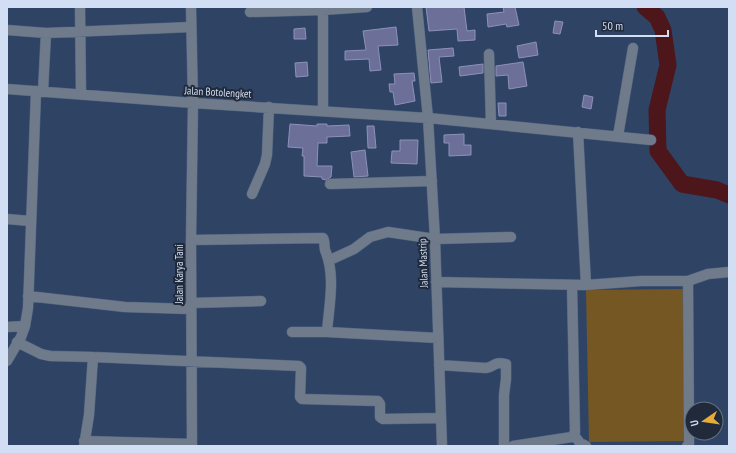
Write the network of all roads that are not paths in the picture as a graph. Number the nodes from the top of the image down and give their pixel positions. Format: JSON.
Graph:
{"nodes":[{"id":1,"x":80,"y":7,"type":"edge"},
{"id":2,"x":191,"y":7,"type":"edge"},
{"id":3,"x":367,"y":7,"type":"edge"},
{"id":4,"x":417,"y":7,"type":"edge"},
{"id":5,"x":348,"y":8,"type":"edge"},
{"id":6,"x":323,"y":10,"type":"junction"},
{"id":7,"x":250,"y":12,"type":"dead end"},
{"id":8,"x":191,"y":26,"type":"junction"},
{"id":9,"x":7,"y":30,"type":"edge"},
{"id":10,"x":80,"y":32,"type":"junction"},
{"id":11,"x":46,"y":33,"type":"junction"},
{"id":12,"x":633,"y":48,"type":"dead end"},
{"id":13,"x":489,"y":54,"type":"dead end"},
{"id":14,"x":7,"y":89,"type":"edge"},
{"id":15,"x":40,"y":91,"type":"junction"},
{"id":16,"x":81,"y":94,"type":"junction"},
{"id":17,"x":193,"y":103,"type":"junction"},
{"id":18,"x":269,"y":107,"type":"junction"},
{"id":19,"x":323,"y":111,"type":"junction"},
{"id":20,"x":428,"y":118,"type":"junction"},
{"id":21,"x":491,"y":124,"type":"junction"},
{"id":22,"x":578,"y":132,"type":"junction"},
{"id":23,"x":618,"y":136,"type":"junction"},
{"id":24,"x":651,"y":140,"type":"dead end"},
{"id":25,"x":432,"y":181,"type":"junction"},
{"id":26,"x":330,"y":184,"type":"dead end"},
{"id":27,"x":252,"y":194,"type":"dead end"},
{"id":28,"x":7,"y":219,"type":"edge"},
{"id":29,"x":30,"y":221,"type":"junction"},
{"id":30,"x":511,"y":237,"type":"dead end"},
{"id":31,"x":435,"y":239,"type":"junction"},
{"id":32,"x":191,"y":240,"type":"junction"},
{"id":33,"x":330,"y":260,"type":"junction"},
{"id":34,"x":729,"y":272,"type":"edge"},
{"id":35,"x":688,"y":281,"type":"junction"},
{"id":36,"x":436,"y":282,"type":"junction"},
{"id":37,"x":572,"y":285,"type":"junction"},
{"id":38,"x":586,"y":285,"type":"junction"},
{"id":39,"x":28,"y":296,"type":"junction"},
{"id":40,"x":261,"y":301,"type":"dead end"},
{"id":41,"x":190,"y":306,"type":"junction"},
{"id":42,"x":25,"y":326,"type":"junction"},
{"id":43,"x":7,"y":327,"type":"edge"},
{"id":44,"x":292,"y":332,"type":"dead end"},
{"id":45,"x":327,"y":332,"type":"junction"},
{"id":46,"x":438,"y":338,"type":"junction"},
{"id":47,"x":17,"y":342,"type":"junction"},
{"id":48,"x":93,"y":357,"type":"junction"},
{"id":49,"x":7,"y":361,"type":"edge"},
{"id":50,"x":190,"y":362,"type":"junction"},
{"id":51,"x":439,"y":365,"type":"junction"},
{"id":52,"x":441,"y":418,"type":"junction"},
{"id":53,"x":574,"y":436,"type":"junction"},
{"id":54,"x":84,"y":444,"type":"edge"},
{"id":55,"x":192,"y":445,"type":"edge"},
{"id":56,"x":442,"y":446,"type":"edge"},
{"id":57,"x":504,"y":446,"type":"edge"},
{"id":58,"x":513,"y":446,"type":"edge"},
{"id":59,"x":586,"y":446,"type":"edge"},
{"id":60,"x":687,"y":446,"type":"edge"}],
"edges":[{"from":1,"to":10,"type":"street"},
{"from":2,"to":8,"type":"street","name":"Jalan Karya Tani"},
{"from":3,"to":5,"type":"street"},
{"from":4,"to":20,"type":"street","name":"Jalan Mastrip"},
{"from":5,"to":6,"type":"street"},
{"from":6,"to":7,"type":"street"},
{"from":6,"to":19,"type":"street"},
{"from":8,"to":10,"type":"street"},
{"from":8,"to":17,"type":"street","name":"Jalan Karya Tani"},
{"from":9,"to":11,"type":"street"},
{"from":10,"to":11,"type":"street"},
{"from":10,"to":16,"type":"street"},
{"from":11,"to":15,"type":"street"},
{"from":12,"to":23,"type":"street"},
{"from":13,"to":21,"type":"street"},
{"from":14,"to":15,"type":"street","name":"Jalan Botolengket"},
{"from":15,"to":16,"type":"street","name":"Jalan Botolengket"},
{"from":15,"to":29,"type":"street"},
{"from":16,"to":17,"type":"street","name":"Jalan Botolengket"},
{"from":17,"to":18,"type":"street","name":"Jalan Botolengket"},
{"from":17,"to":32,"type":"street","name":"Jalan Karya Tani"},
{"from":18,"to":19,"type":"street","name":"Jalan Botolengket"},
{"from":18,"to":27,"type":"street"},
{"from":19,"to":20,"type":"street","name":"Jalan Botolengket"},
{"from":20,"to":21,"type":"street","name":"Jalan Botolengket"},
{"from":20,"to":25,"type":"street","name":"Jalan Mastrip"},
{"from":21,"to":22,"type":"street","name":"Jalan Botolengket"},
{"from":22,"to":23,"type":"street","name":"Jalan Botolengket"},
{"from":22,"to":38,"type":"street"},
{"from":23,"to":24,"type":"street","name":"Jalan Botolengket"},
{"from":25,"to":26,"type":"street"},
{"from":25,"to":31,"type":"street","name":"Jalan Mastrip"},
{"from":28,"to":29,"type":"street"},
{"from":29,"to":39,"type":"street"},
{"from":30,"to":31,"type":"street"},
{"from":31,"to":33,"type":"street"},
{"from":31,"to":36,"type":"street","name":"Jalan Mastrip"},
{"from":32,"to":33,"type":"street"},
{"from":32,"to":41,"type":"street","name":"Jalan Karya Tani"},
{"from":33,"to":45,"type":"street"},
{"from":34,"to":35,"type":"street"},
{"from":35,"to":38,"type":"street"},
{"from":35,"to":60,"type":"street"},
{"from":36,"to":37,"type":"street"},
{"from":36,"to":46,"type":"street","name":"Jalan Mastrip"},
{"from":37,"to":38,"type":"street"},
{"from":37,"to":53,"type":"street"},
{"from":39,"to":41,"type":"street"},
{"from":39,"to":42,"type":"street"},
{"from":40,"to":41,"type":"street"},
{"from":41,"to":50,"type":"street","name":"Jalan Karya Tani"},
{"from":42,"to":43,"type":"street"},
{"from":42,"to":47,"type":"street"},
{"from":44,"to":45,"type":"street"},
{"from":45,"to":46,"type":"street"},
{"from":46,"to":51,"type":"street","name":"Jalan Mastrip"},
{"from":47,"to":48,"type":"street"},
{"from":47,"to":49,"type":"street"},
{"from":48,"to":50,"type":"street"},
{"from":48,"to":54,"type":"street"},
{"from":50,"to":52,"type":"street"},
{"from":50,"to":55,"type":"street","name":"Jalan Karya Tani"},
{"from":51,"to":52,"type":"street","name":"Jalan Mastrip"},
{"from":51,"to":57,"type":"street"},
{"from":52,"to":56,"type":"street","name":"Jalan Mastrip"},
{"from":53,"to":58,"type":"street"},
{"from":53,"to":59,"type":"street"},
{"from":54,"to":55,"type":"street"}]}
